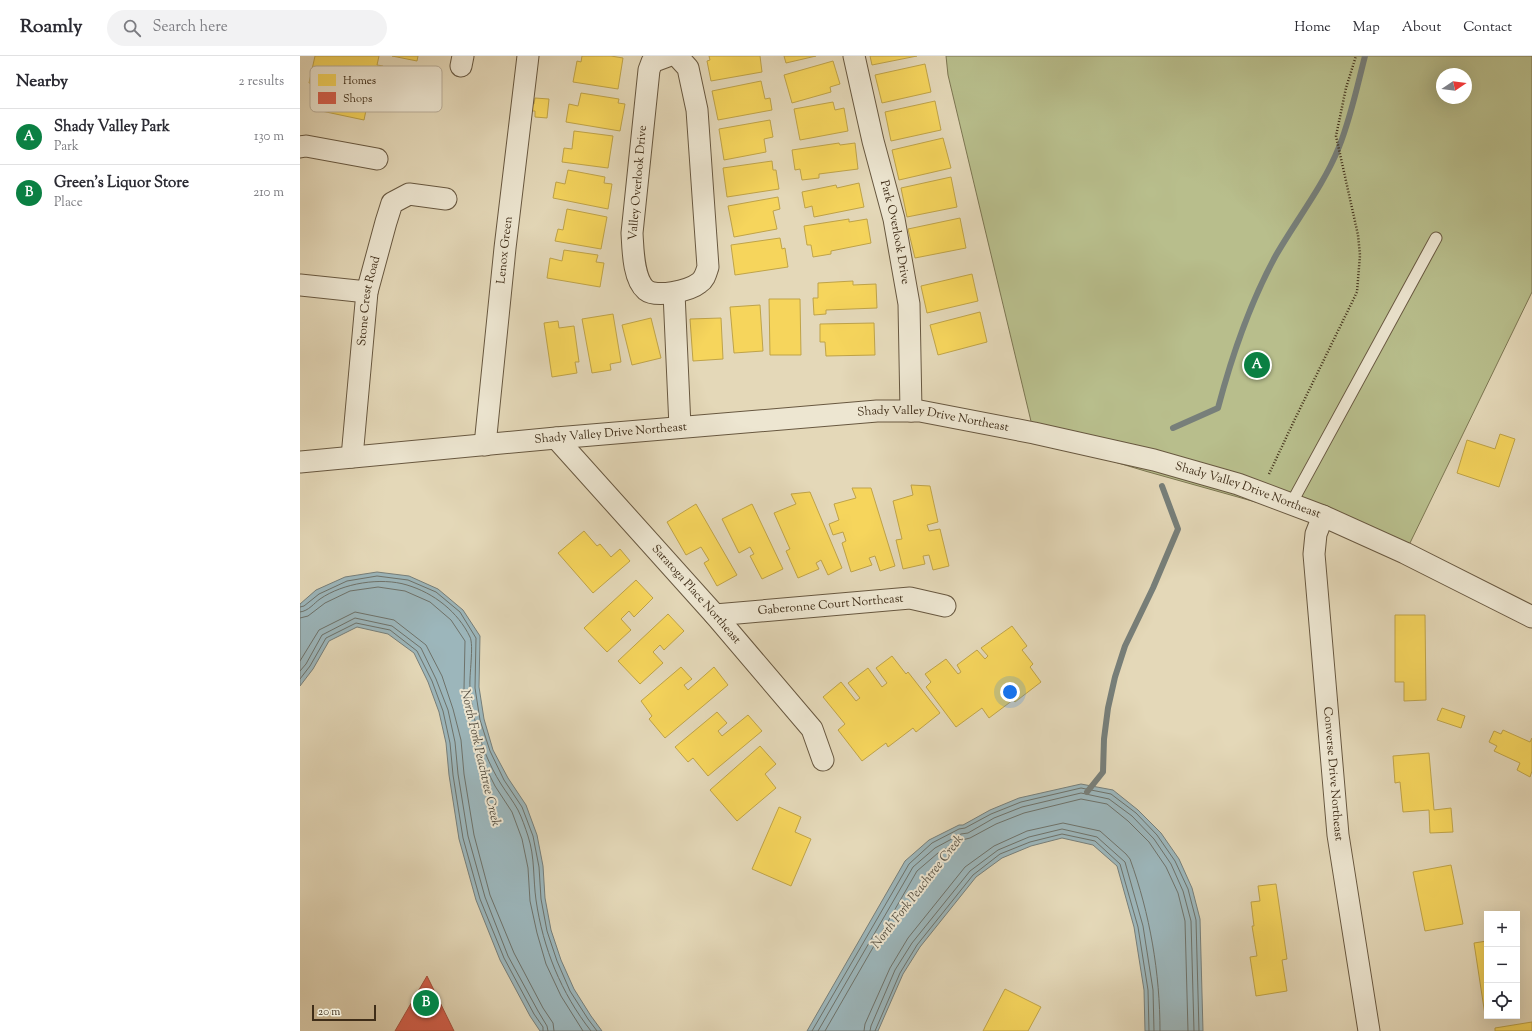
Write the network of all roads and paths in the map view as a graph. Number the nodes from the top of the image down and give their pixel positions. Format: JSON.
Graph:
{"nodes":[{"id":1,"x":528,"y":56,"type":"edge"},
{"id":2,"x":668,"y":56,"type":"edge"},
{"id":3,"x":677,"y":56,"type":"edge"},
{"id":4,"x":854,"y":56,"type":"edge"},
{"id":5,"x":1356,"y":56,"type":"edge"},
{"id":6,"x":300,"y":147,"type":"edge"},
{"id":7,"x":377,"y":159,"type":"dead end"},
{"id":8,"x":446,"y":199,"type":"dead end"},
{"id":9,"x":1436,"y":238,"type":"dead end"},
{"id":10,"x":300,"y":286,"type":"edge"},
{"id":11,"x":367,"y":292,"type":"junction"},
{"id":12,"x":674,"y":293,"type":"junction"},
{"id":13,"x":911,"y":411,"type":"junction"},
{"id":14,"x":680,"y":427,"type":"junction"},
{"id":15,"x":556,"y":438,"type":"junction"},
{"id":16,"x":485,"y":445,"type":"junction"},
{"id":17,"x":352,"y":457,"type":"junction"},
{"id":18,"x":300,"y":462,"type":"edge"},
{"id":19,"x":1262,"y":493,"type":"junction"},
{"id":20,"x":1291,"y":504,"type":"junction"},
{"id":21,"x":1323,"y":516,"type":"junction"},
{"id":22,"x":945,"y":606,"type":"dead end"},
{"id":23,"x":714,"y":615,"type":"junction"},
{"id":24,"x":1532,"y":617,"type":"edge"},
{"id":25,"x":822,"y":760,"type":"dead end"},
{"id":26,"x":1369,"y":1031,"type":"edge"}],
"edges":[{"from":1,"to":16,"type":"street","name":"Lenox Green"},
{"from":2,"to":12,"type":"street","name":"Valley Overlook Drive"},
{"from":3,"to":12,"type":"street","name":"Valley Overlook Drive"},
{"from":4,"to":13,"type":"street","name":"Park Overlook Drive"},
{"from":5,"to":19,"type":"path"},
{"from":6,"to":7,"type":"street"},
{"from":8,"to":11,"type":"street","name":"Stone Crest Road"},
{"from":9,"to":20,"type":"lane"},
{"from":10,"to":11,"type":"street"},
{"from":11,"to":17,"type":"street","name":"Stone Crest Road"},
{"from":12,"to":14,"type":"street"},
{"from":13,"to":14,"type":"street","name":"Shady Valley Drive Northeast"},
{"from":13,"to":19,"type":"street","name":"Shady Valley Drive Northeast"},
{"from":14,"to":15,"type":"street","name":"Shady Valley Drive Northeast"},
{"from":15,"to":16,"type":"street","name":"Shady Valley Drive Northeast"},
{"from":15,"to":23,"type":"street","name":"Saratoga Place Northeast"},
{"from":16,"to":17,"type":"street","name":"Shady Valley Drive Northeast"},
{"from":17,"to":18,"type":"street","name":"Shady Valley Drive Northeast"},
{"from":19,"to":20,"type":"street","name":"Shady Valley Drive Northeast"},
{"from":20,"to":21,"type":"street","name":"Shady Valley Drive Northeast"},
{"from":21,"to":24,"type":"street","name":"Shady Valley Drive Northeast"},
{"from":21,"to":26,"type":"street","name":"Converse Drive Northeast"},
{"from":22,"to":23,"type":"street","name":"Gaberonne Court Northeast"},
{"from":23,"to":25,"type":"street","name":"Saratoga Place Northeast"}]}
